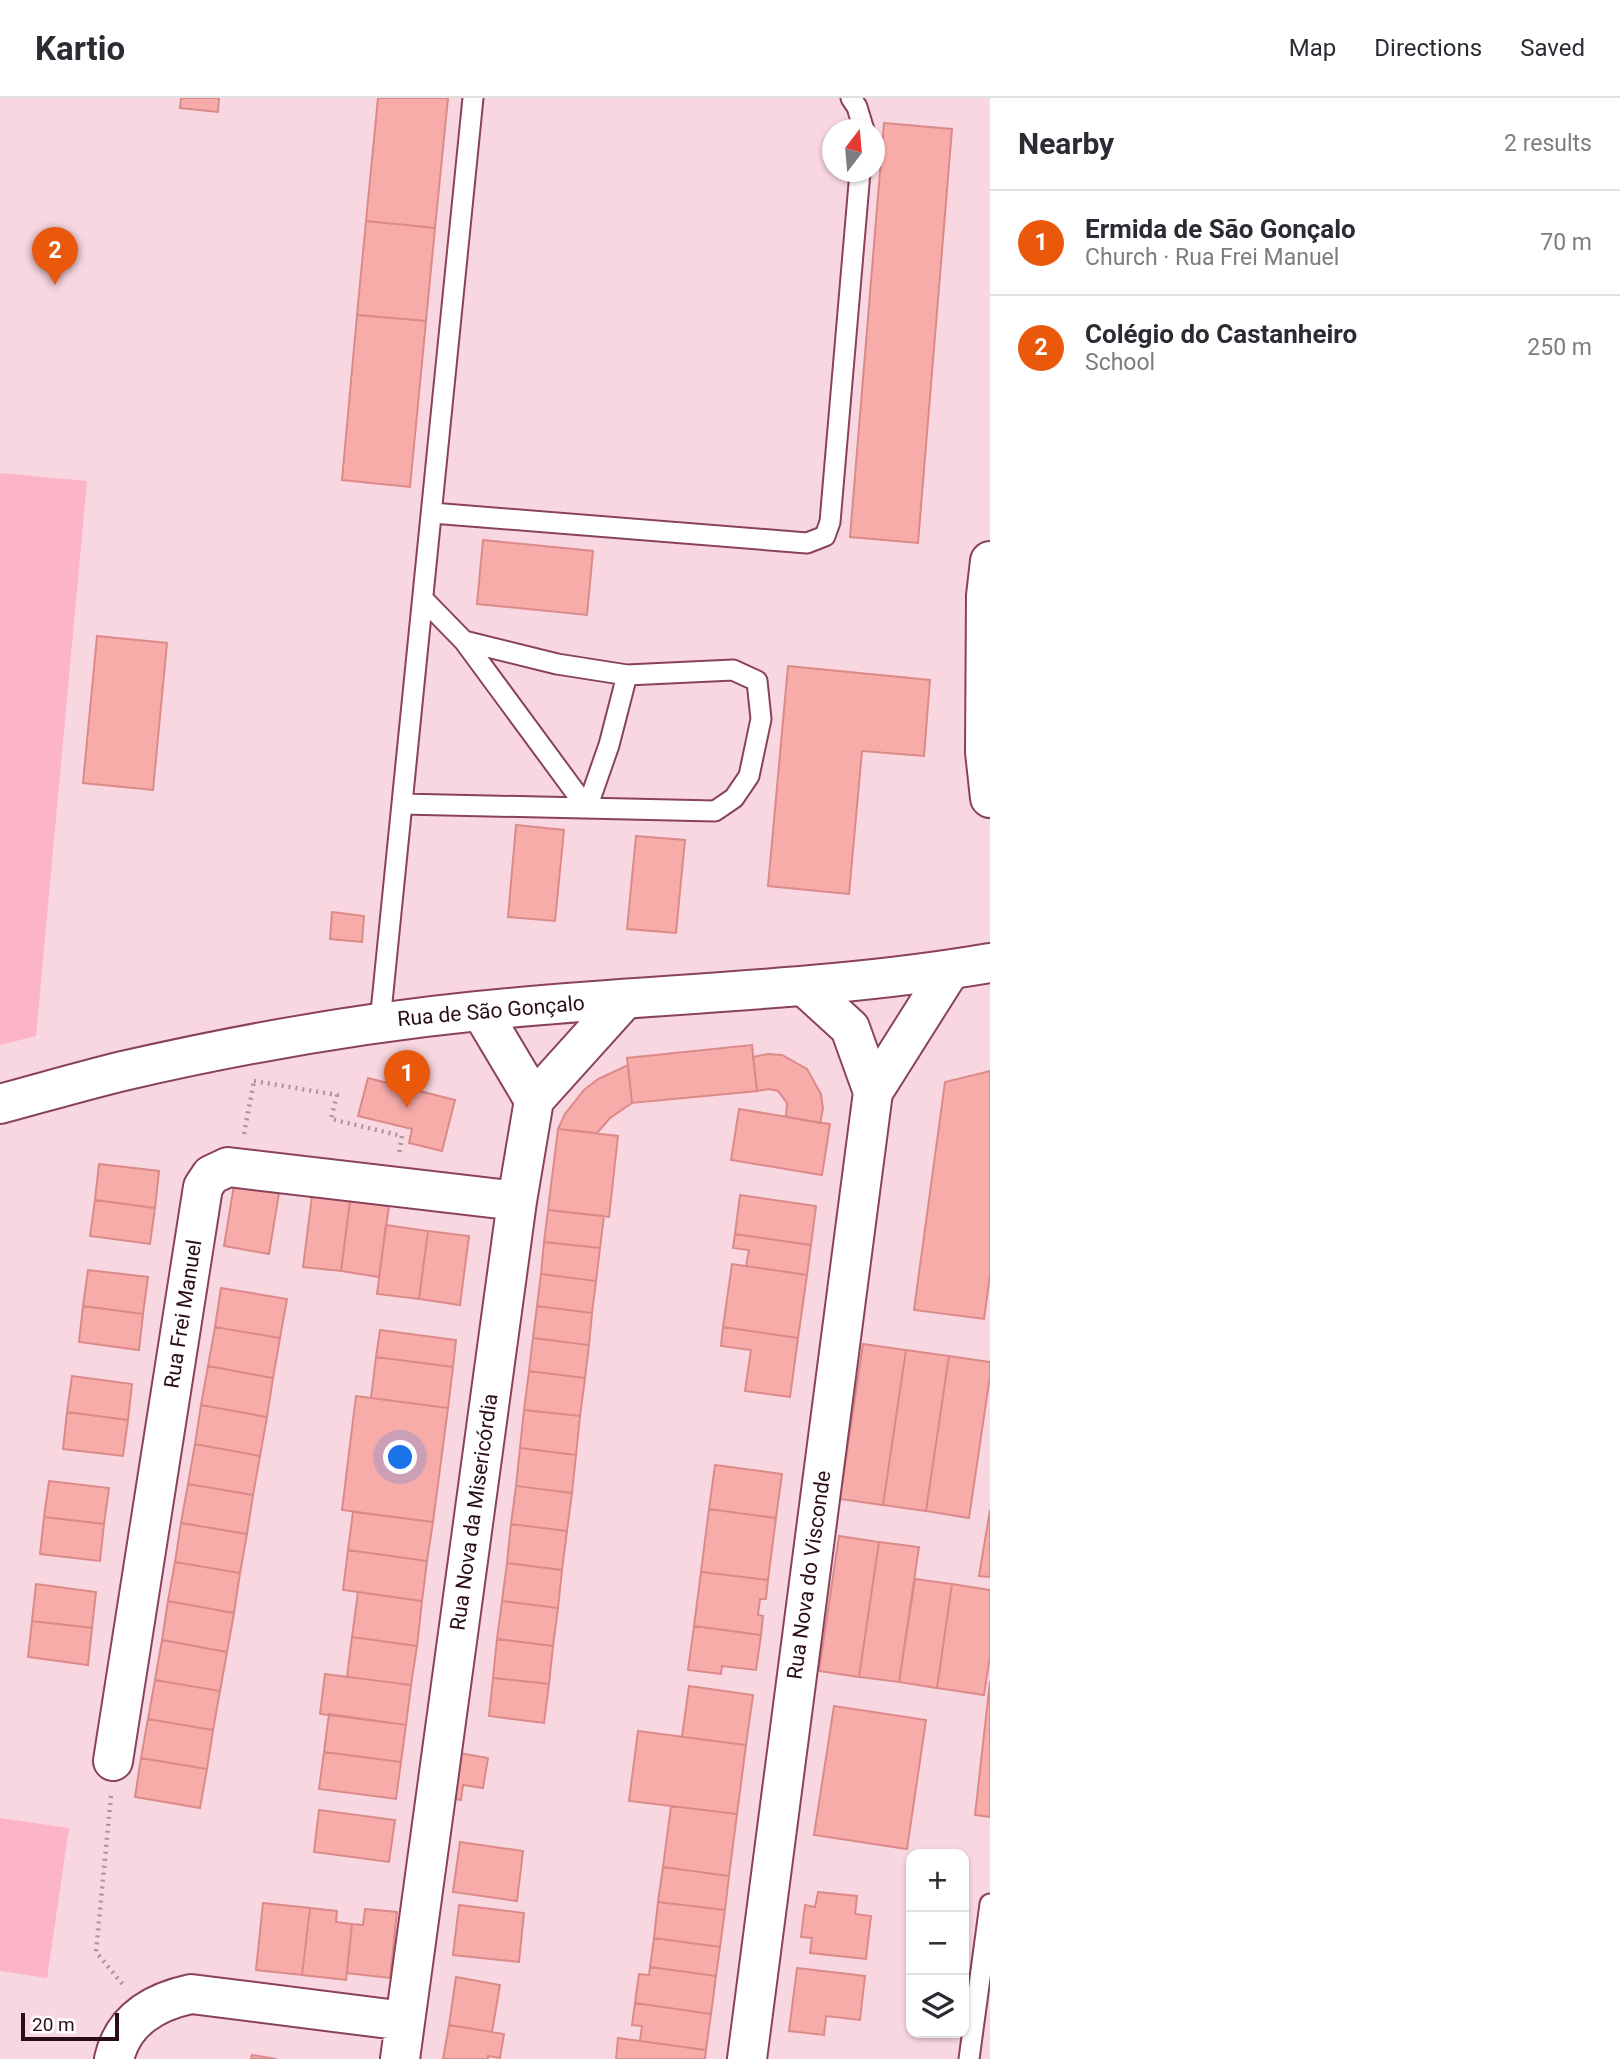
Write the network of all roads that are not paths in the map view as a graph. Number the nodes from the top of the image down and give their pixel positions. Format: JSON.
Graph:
{"nodes":[{"id":1,"x":474,"y":98,"type":"edge"},
{"id":2,"x":851,"y":98,"type":"edge"},
{"id":3,"x":861,"y":119,"type":"edge"},
{"id":4,"x":859,"y":182,"type":"edge"},
{"id":5,"x":432,"y":513,"type":"junction"},
{"id":6,"x":990,"y":561,"type":"edge"},
{"id":7,"x":423,"y":598,"type":"junction"},
{"id":8,"x":464,"y":641,"type":"junction"},
{"id":9,"x":627,"y":675,"type":"junction"},
{"id":10,"x":990,"y":797,"type":"edge"},
{"id":11,"x":402,"y":804,"type":"junction"},
{"id":12,"x":587,"y":808,"type":"junction"},
{"id":13,"x":990,"y":963,"type":"edge"},
{"id":14,"x":950,"y":970,"type":"junction"},
{"id":15,"x":804,"y":986,"type":"junction"},
{"id":16,"x":625,"y":999,"type":"junction"},
{"id":17,"x":481,"y":1010,"type":"junction"},
{"id":18,"x":380,"y":1022,"type":"junction"},
{"id":19,"x":873,"y":1092,"type":"junction"},
{"id":20,"x":534,"y":1100,"type":"junction"},
{"id":21,"x":0,"y":1104,"type":"edge"},
{"id":22,"x":517,"y":1200,"type":"junction"},
{"id":23,"x":113,"y":1761,"type":"road end"},
{"id":24,"x":990,"y":1904,"type":"edge"},
{"id":25,"x":405,"y":2021,"type":"junction"},
{"id":26,"x":981,"y":2028,"type":"edge"},
{"id":27,"x":114,"y":2059,"type":"edge"},
{"id":28,"x":400,"y":2059,"type":"edge"},
{"id":29,"x":747,"y":2059,"type":"edge"},
{"id":30,"x":969,"y":2059,"type":"edge"}],
"edges":[{"from":1,"to":5,"type":"lane"},
{"from":2,"to":3,"type":"lane"},
{"from":4,"to":5,"type":"lane"},
{"from":5,"to":7,"type":"lane"},
{"from":6,"to":10,"type":"street"},
{"from":7,"to":8,"type":"lane"},
{"from":7,"to":11,"type":"lane"},
{"from":8,"to":9,"type":"lane"},
{"from":8,"to":12,"type":"lane"},
{"from":9,"to":12,"type":"lane"},
{"from":9,"to":12,"type":"lane"},
{"from":11,"to":12,"type":"lane"},
{"from":11,"to":18,"type":"lane"},
{"from":13,"to":14,"type":"street","name":"Rua de São Gonçalo"},
{"from":14,"to":15,"type":"street","name":"Rua de São Gonçalo"},
{"from":14,"to":19,"type":"street","name":"Rua Nova do Visconde"},
{"from":15,"to":16,"type":"street","name":"Rua de São Gonçalo"},
{"from":15,"to":19,"type":"street","name":"Rua Nova do Visconde"},
{"from":16,"to":17,"type":"street","name":"Rua de São Gonçalo"},
{"from":16,"to":20,"type":"street"},
{"from":17,"to":18,"type":"street","name":"Rua de São Gonçalo"},
{"from":17,"to":20,"type":"street"},
{"from":18,"to":21,"type":"street","name":"Rua de São Gonçalo"},
{"from":19,"to":29,"type":"street","name":"Rua Nova do Visconde"},
{"from":20,"to":22,"type":"street","name":"Rua Nova da Misericórdia"},
{"from":22,"to":23,"type":"street","name":"Rua Frei Manuel"},
{"from":22,"to":25,"type":"street","name":"Rua Nova da Misericórdia"},
{"from":24,"to":26,"type":"lane"},
{"from":25,"to":27,"type":"street"},
{"from":25,"to":28,"type":"street","name":"Rua Nova da Misericórdia"},
{"from":26,"to":30,"type":"lane"}]}
